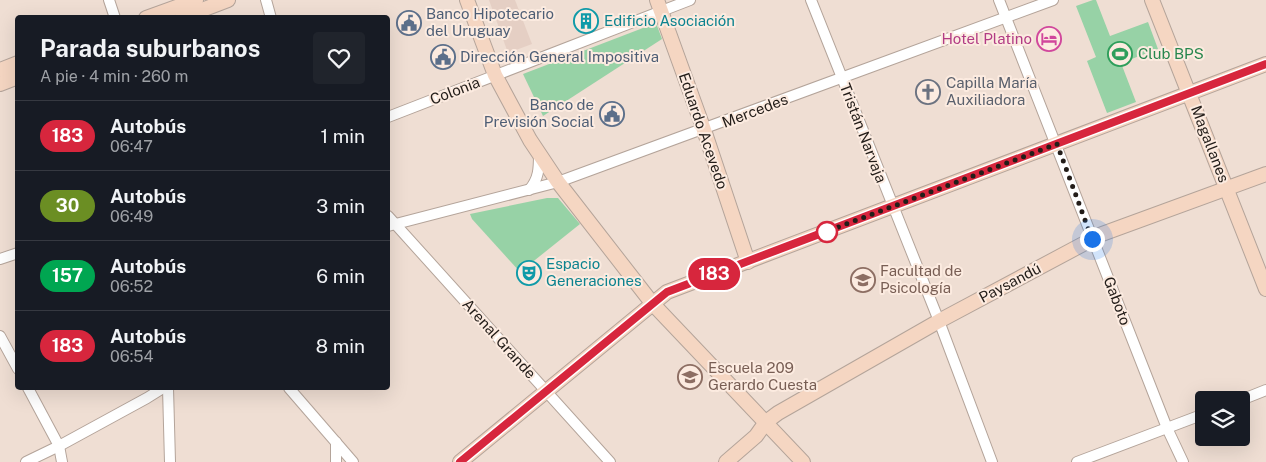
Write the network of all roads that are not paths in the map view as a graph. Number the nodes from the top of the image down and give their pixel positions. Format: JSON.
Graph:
{"nodes":[{"id":1,"x":109,"y":0,"type":"edge"},
{"id":2,"x":196,"y":0,"type":"edge"},
{"id":3,"x":228,"y":0,"type":"edge"},
{"id":4,"x":266,"y":0,"type":"edge"},
{"id":5,"x":467,"y":0,"type":"edge"},
{"id":6,"x":690,"y":0,"type":"edge"},
{"id":7,"x":811,"y":0,"type":"edge"},
{"id":8,"x":999,"y":0,"type":"edge"},
{"id":9,"x":1053,"y":0,"type":"edge"},
{"id":10,"x":1152,"y":0,"type":"edge"},
{"id":11,"x":659,"y":6,"type":"edge"},
{"id":12,"x":115,"y":15,"type":"edge"},
{"id":13,"x":154,"y":15,"type":"edge"},
{"id":14,"x":189,"y":15,"type":"edge"},
{"id":15,"x":271,"y":15,"type":"edge"},
{"id":16,"x":1006,"y":18,"type":"junction"},
{"id":17,"x":1266,"y":64,"type":"edge"},
{"id":18,"x":15,"y":65,"type":"edge"},
{"id":19,"x":0,"y":70,"type":"edge"},
{"id":20,"x":495,"y":76,"type":"junction"},
{"id":21,"x":15,"y":78,"type":"edge"},
{"id":22,"x":842,"y":78,"type":"junction"},
{"id":23,"x":0,"y":84,"type":"edge"},
{"id":24,"x":1190,"y":93,"type":"junction"},
{"id":25,"x":390,"y":116,"type":"edge"},
{"id":26,"x":704,"y":130,"type":"junction"},
{"id":27,"x":1057,"y":144,"type":"junction"},
{"id":28,"x":539,"y":154,"type":"junction"},
{"id":29,"x":1266,"y":174,"type":"edge"},
{"id":30,"x":558,"y":182,"type":"junction"},
{"id":31,"x":1227,"y":187,"type":"junction"},
{"id":32,"x":529,"y":190,"type":"junction"},
{"id":33,"x":892,"y":207,"type":"junction"},
{"id":34,"x":390,"y":222,"type":"edge"},
{"id":35,"x":1092,"y":239,"type":"junction"},
{"id":36,"x":15,"y":254,"type":"edge"},
{"id":37,"x":0,"y":259,"type":"edge"},
{"id":38,"x":748,"y":262,"type":"junction"},
{"id":39,"x":1266,"y":289,"type":"edge"},
{"id":40,"x":652,"y":303,"type":"junction"},
{"id":41,"x":939,"y":321,"type":"junction"},
{"id":42,"x":0,"y":336,"type":"edge"},
{"id":43,"x":15,"y":364,"type":"edge"},
{"id":44,"x":29,"y":390,"type":"edge"},
{"id":45,"x":160,"y":390,"type":"edge"},
{"id":46,"x":168,"y":390,"type":"edge"},
{"id":47,"x":291,"y":390,"type":"edge"},
{"id":48,"x":546,"y":390,"type":"junction"},
{"id":49,"x":1266,"y":390,"type":"edge"},
{"id":50,"x":1250,"y":396,"type":"edge"},
{"id":51,"x":1195,"y":417,"type":"edge"},
{"id":52,"x":766,"y":422,"type":"junction"},
{"id":53,"x":1167,"y":428,"type":"junction"},
{"id":54,"x":336,"y":442,"type":"junction"},
{"id":55,"x":59,"y":446,"type":"junction"},
{"id":56,"x":26,"y":462,"type":"edge"},
{"id":57,"x":62,"y":462,"type":"edge"},
{"id":58,"x":170,"y":462,"type":"edge"},
{"id":59,"x":336,"y":462,"type":"edge"},
{"id":60,"x":353,"y":462,"type":"edge"},
{"id":61,"x":460,"y":462,"type":"edge"},
{"id":62,"x":610,"y":462,"type":"edge"},
{"id":63,"x":726,"y":462,"type":"edge"},
{"id":64,"x":803,"y":462,"type":"edge"},
{"id":65,"x":992,"y":462,"type":"edge"},
{"id":66,"x":1077,"y":462,"type":"edge"},
{"id":67,"x":1183,"y":462,"type":"edge"}],
"edges":[{"from":1,"to":12,"type":"street"},
{"from":2,"to":13,"type":"street"},
{"from":3,"to":14,"type":"street"},
{"from":4,"to":15,"type":"street"},
{"from":5,"to":20,"type":"street"},
{"from":6,"to":11,"type":"street","name":"Colonia"},
{"from":7,"to":22,"type":"street","name":"Tristán Narvaja"},
{"from":8,"to":16,"type":"street","name":"Gaboto"},
{"from":9,"to":16,"type":"street","name":"Mercedes"},
{"from":10,"to":24,"type":"street","name":"Magallanes"},
{"from":11,"to":20,"type":"street","name":"Colonia"},
{"from":11,"to":26,"type":"street","name":"Eduardo Acevedo"},
{"from":16,"to":22,"type":"street","name":"Mercedes"},
{"from":16,"to":27,"type":"street","name":"Gaboto"},
{"from":17,"to":24,"type":"street"},
{"from":18,"to":19,"type":"street"},
{"from":20,"to":25,"type":"street","name":"Colonia"},
{"from":20,"to":28,"type":"street"},
{"from":21,"to":23,"type":"street"},
{"from":22,"to":26,"type":"street","name":"Mercedes"},
{"from":22,"to":33,"type":"street","name":"Tristán Narvaja"},
{"from":24,"to":27,"type":"street"},
{"from":24,"to":31,"type":"street","name":"Magallanes"},
{"from":26,"to":30,"type":"street","name":"Mercedes"},
{"from":26,"to":38,"type":"street","name":"Eduardo Acevedo"},
{"from":27,"to":33,"type":"street"},
{"from":27,"to":35,"type":"street","name":"Gaboto"},
{"from":28,"to":30,"type":"street"},
{"from":28,"to":32,"type":"street"},
{"from":29,"to":31,"type":"street","name":"Paysandú"},
{"from":30,"to":32,"type":"street","name":"Mercedes"},
{"from":30,"to":40,"type":"street"},
{"from":31,"to":35,"type":"street","name":"Paysandú"},
{"from":31,"to":39,"type":"street","name":"Magallanes"},
{"from":32,"to":34,"type":"street","name":"Mercedes"},
{"from":33,"to":38,"type":"street"},
{"from":33,"to":41,"type":"street","name":"Tristán Narvaja"},
{"from":34,"to":48,"type":"street","name":"Arenal Grande"},
{"from":35,"to":41,"type":"street","name":"Paysandú"},
{"from":35,"to":53,"type":"street","name":"Gaboto"},
{"from":36,"to":37,"type":"street"},
{"from":38,"to":40,"type":"street"},
{"from":40,"to":48,"type":"street"},
{"from":40,"to":52,"type":"street"},
{"from":41,"to":52,"type":"street","name":"Paysandú"},
{"from":41,"to":65,"type":"street","name":"Tristán Narvaja"},
{"from":42,"to":43,"type":"street"},
{"from":44,"to":55,"type":"street"},
{"from":45,"to":55,"type":"street"},
{"from":46,"to":58,"type":"street"},
{"from":47,"to":54,"type":"street"},
{"from":48,"to":61,"type":"street"},
{"from":48,"to":62,"type":"street","name":"Arenal Grande"},
{"from":49,"to":50,"type":"street"},
{"from":51,"to":53,"type":"street"},
{"from":52,"to":63,"type":"street","name":"Paysandú"},
{"from":52,"to":64,"type":"street"},
{"from":53,"to":66,"type":"street"},
{"from":53,"to":67,"type":"street","name":"Gaboto"},
{"from":54,"to":59,"type":"street"},
{"from":54,"to":60,"type":"street"},
{"from":55,"to":56,"type":"street"},
{"from":55,"to":57,"type":"street"}]}
